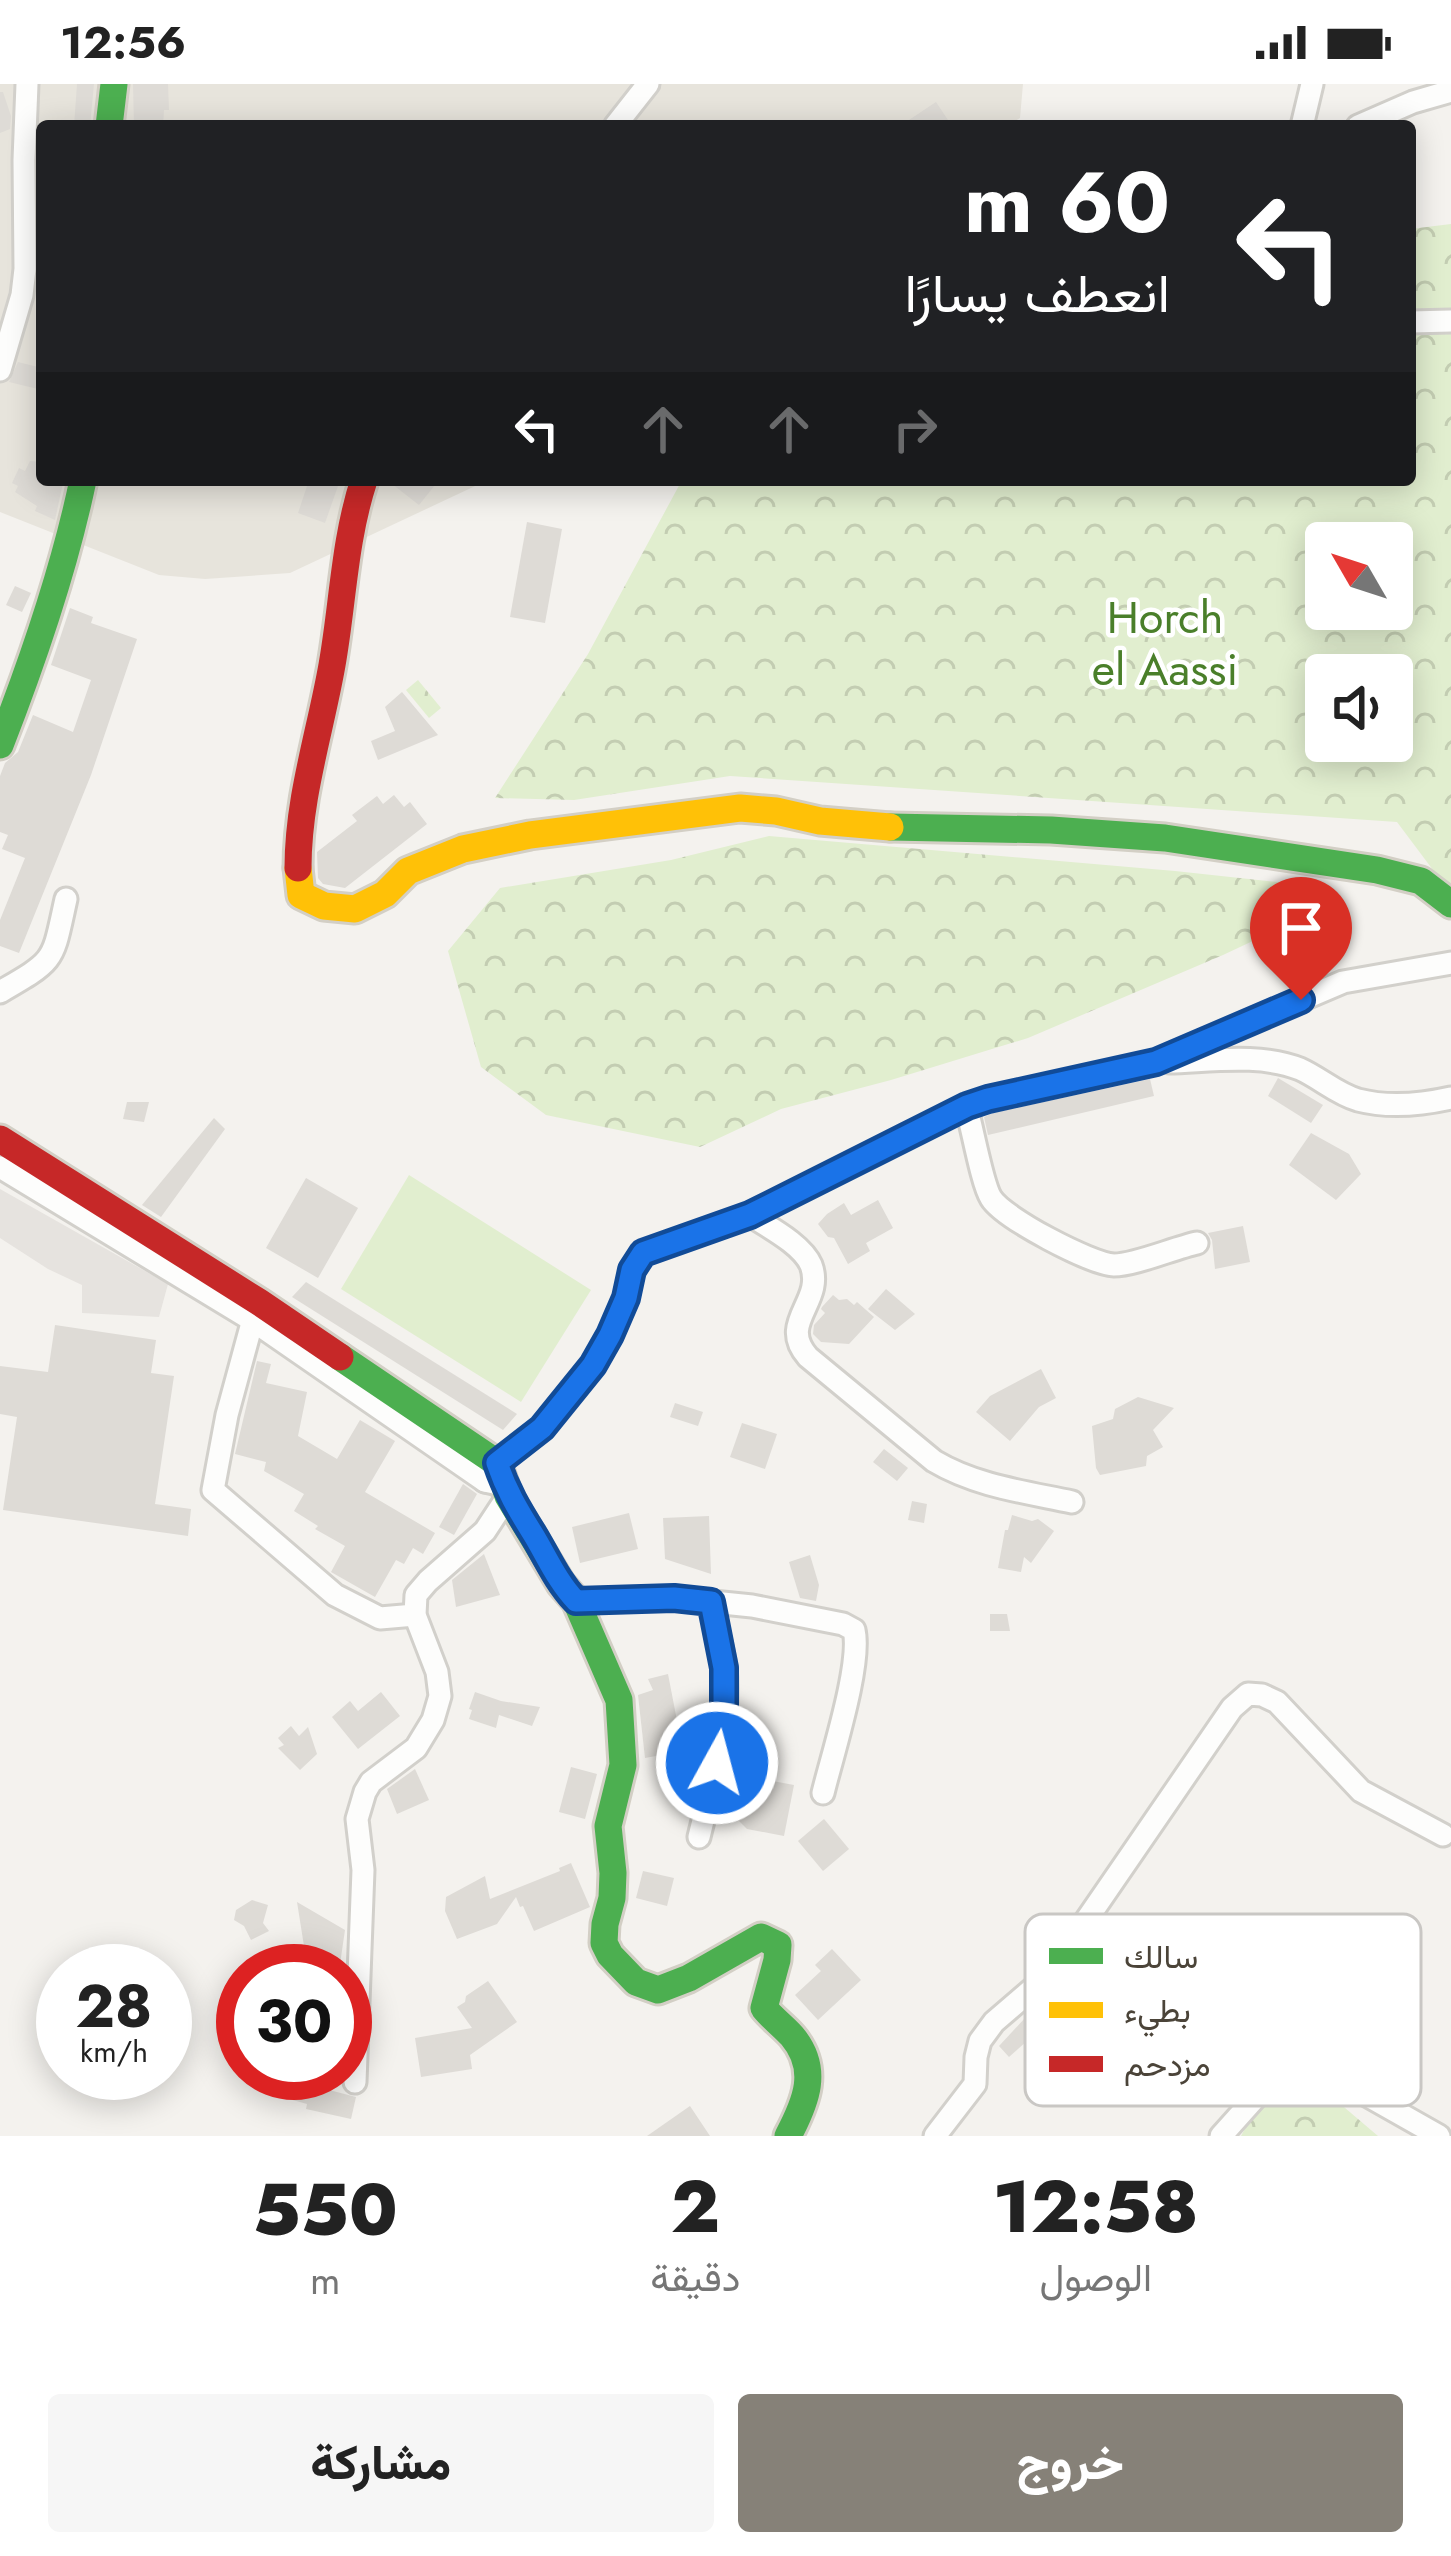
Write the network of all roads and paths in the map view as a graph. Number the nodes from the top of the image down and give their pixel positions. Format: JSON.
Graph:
{"nodes":[{"id":1,"x":28,"y":84,"type":"edge"},
{"id":2,"x":114,"y":84,"type":"edge"},
{"id":3,"x":648,"y":84,"type":"edge"},
{"id":4,"x":1312,"y":84,"type":"edge"},
{"id":5,"x":1451,"y":91,"type":"edge"},
{"id":6,"x":110,"y":120,"type":"edge"},
{"id":7,"x":620,"y":120,"type":"edge"},
{"id":8,"x":1303,"y":120,"type":"edge"},
{"id":9,"x":1372,"y":120,"type":"edge"},
{"id":10,"x":1451,"y":321,"type":"edge"},
{"id":11,"x":1416,"y":322,"type":"edge"},
{"id":12,"x":0,"y":370,"type":"edge"},
{"id":13,"x":82,"y":486,"type":"edge"},
{"id":14,"x":362,"y":486,"type":"edge"},
{"id":15,"x":0,"y":745,"type":"edge"},
{"id":16,"x":66,"y":899,"type":"dead end"},
{"id":17,"x":1451,"y":904,"type":"edge"},
{"id":18,"x":1451,"y":963,"type":"edge"},
{"id":19,"x":0,"y":992,"type":"edge"},
{"id":20,"x":1156,"y":1062,"type":"junction"},
{"id":21,"x":1451,"y":1098,"type":"edge"},
{"id":22,"x":967,"y":1106,"type":"junction"},
{"id":23,"x":0,"y":1139,"type":"edge"},
{"id":24,"x":0,"y":1167,"type":"edge"},
{"id":25,"x":750,"y":1215,"type":"junction"},
{"id":26,"x":1197,"y":1243,"type":"dead end"},
{"id":27,"x":255,"y":1311,"type":"junction"},
{"id":28,"x":499,"y":1481,"type":"junction"},
{"id":29,"x":1072,"y":1502,"type":"dead end"},
{"id":30,"x":576,"y":1601,"type":"junction"},
{"id":31,"x":711,"y":1602,"type":"junction"},
{"id":32,"x":415,"y":1615,"type":"junction"},
{"id":33,"x":824,"y":1793,"type":"dead end"},
{"id":34,"x":1443,"y":1835,"type":"dead end"},
{"id":35,"x":699,"y":1838,"type":"dead end"},
{"id":36,"x":1090,"y":1914,"type":"edge"},
{"id":37,"x":360,"y":1944,"type":"edge"},
{"id":38,"x":1025,"y":1995,"type":"edge"},
{"id":39,"x":1248,"y":2106,"type":"edge"},
{"id":40,"x":1386,"y":2106,"type":"edge"},
{"id":41,"x":788,"y":2136,"type":"edge"},
{"id":42,"x":935,"y":2136,"type":"edge"},
{"id":43,"x":1221,"y":2136,"type":"edge"},
{"id":44,"x":1439,"y":2136,"type":"edge"}],
"edges":[{"from":1,"to":12,"type":"street"},
{"from":2,"to":6,"type":"street"},
{"from":3,"to":7,"type":"street"},
{"from":4,"to":8,"type":"street"},
{"from":5,"to":9,"type":"street"},
{"from":10,"to":11,"type":"street"},
{"from":13,"to":15,"type":"street"},
{"from":14,"to":17,"type":"street"},
{"from":16,"to":19,"type":"street"},
{"from":18,"to":20,"type":"street"},
{"from":20,"to":21,"type":"street"},
{"from":20,"to":22,"type":"street"},
{"from":22,"to":25,"type":"street"},
{"from":22,"to":26,"type":"street"},
{"from":23,"to":27,"type":"street"},
{"from":24,"to":27,"type":"street"},
{"from":25,"to":28,"type":"street"},
{"from":25,"to":29,"type":"street"},
{"from":27,"to":28,"type":"street"},
{"from":27,"to":32,"type":"street"},
{"from":28,"to":30,"type":"street"},
{"from":28,"to":32,"type":"street"},
{"from":30,"to":31,"type":"street"},
{"from":30,"to":41,"type":"street"},
{"from":31,"to":33,"type":"street"},
{"from":31,"to":35,"type":"street"},
{"from":32,"to":37,"type":"street"},
{"from":34,"to":36,"type":"street"},
{"from":38,"to":42,"type":"street"},
{"from":39,"to":43,"type":"street"},
{"from":40,"to":44,"type":"street"}]}
